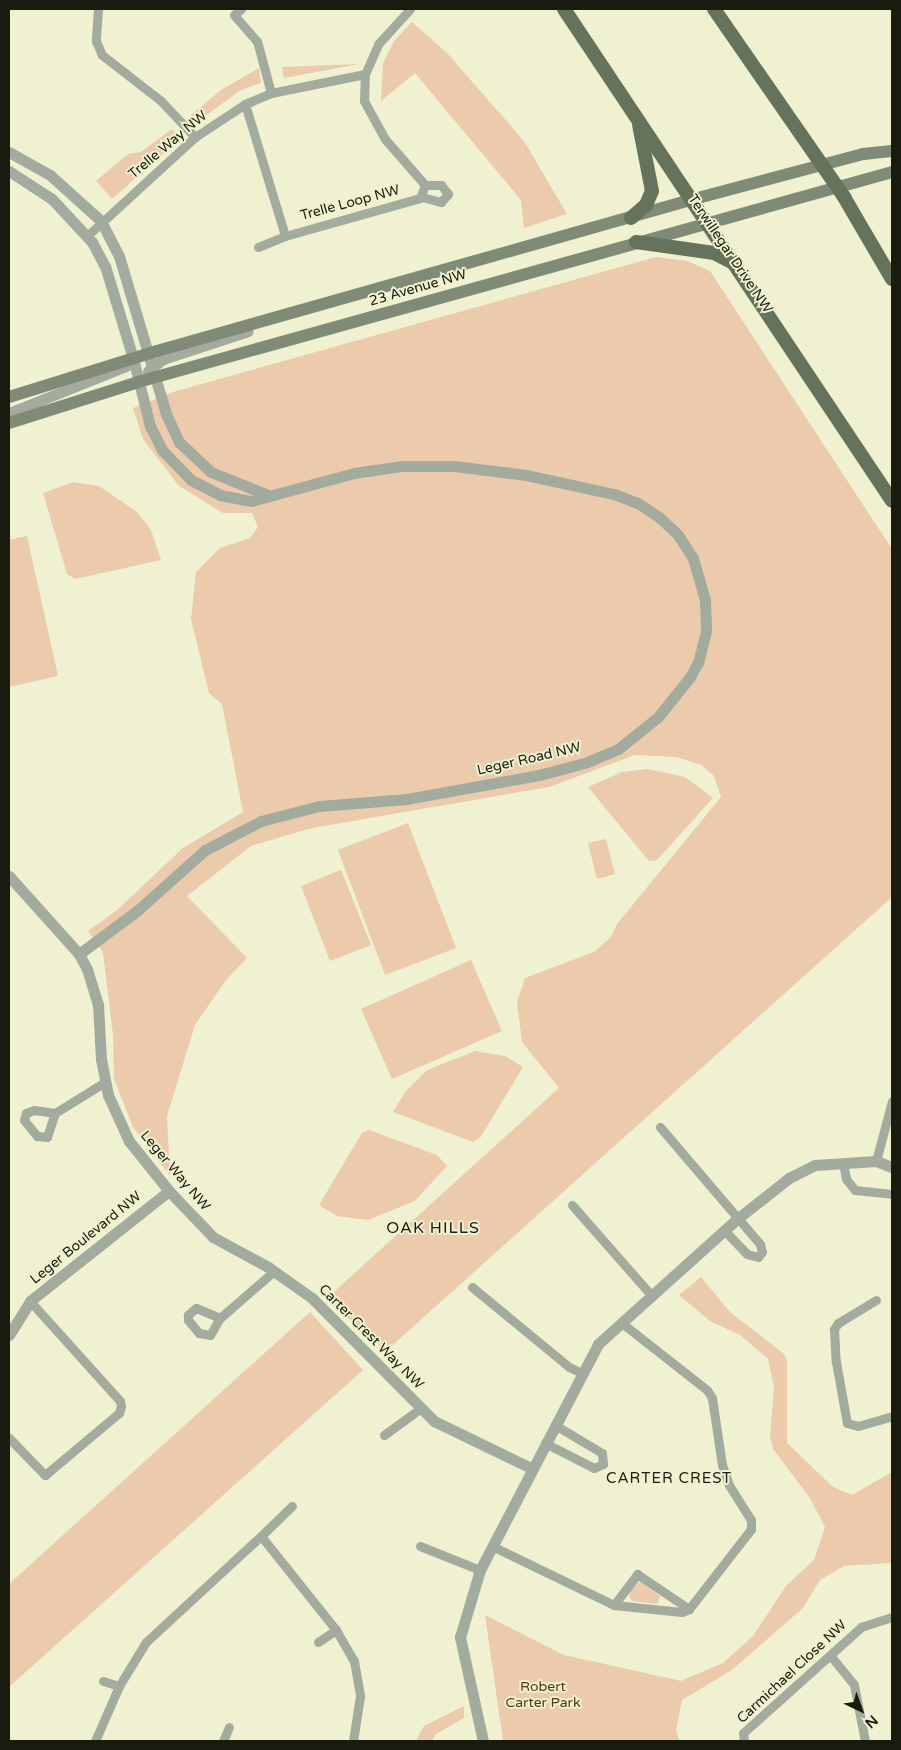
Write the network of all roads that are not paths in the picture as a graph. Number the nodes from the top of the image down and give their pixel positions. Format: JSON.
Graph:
{"nodes":[{"id":1,"x":98,"y":9,"type":"edge"},
{"id":2,"x":241,"y":9,"type":"edge"},
{"id":3,"x":410,"y":9,"type":"edge"},
{"id":4,"x":564,"y":9,"type":"edge"},
{"id":5,"x":714,"y":9,"type":"edge"},
{"id":6,"x":365,"y":74,"type":"junction"},
{"id":7,"x":271,"y":93,"type":"junction"},
{"id":8,"x":245,"y":104,"type":"junction"},
{"id":9,"x":638,"y":117,"type":"junction"},
{"id":10,"x":195,"y":137,"type":"junction"},
{"id":11,"x":892,"y":151,"type":"edge"},
{"id":12,"x":9,"y":152,"type":"edge"},
{"id":13,"x":821,"y":165,"type":"junction"},
{"id":14,"x":9,"y":171,"type":"edge"},
{"id":15,"x":892,"y":172,"type":"edge"},
{"id":16,"x":425,"y":185,"type":"junction"},
{"id":17,"x":836,"y":186,"type":"junction"},
{"id":18,"x":422,"y":197,"type":"junction"},
{"id":19,"x":694,"y":199,"type":"junction"},
{"id":20,"x":631,"y":218,"type":"junction"},
{"id":21,"x":101,"y":221,"type":"junction"},
{"id":22,"x":708,"y":223,"type":"junction"},
{"id":23,"x":87,"y":236,"type":"junction"},
{"id":24,"x":285,"y":236,"type":"junction"},
{"id":25,"x":636,"y":242,"type":"junction"},
{"id":26,"x":258,"y":247,"type":"dead end"},
{"id":27,"x":739,"y":268,"type":"junction"},
{"id":28,"x":892,"y":279,"type":"edge"},
{"id":29,"x":311,"y":308,"type":"junction"},
{"id":30,"x":150,"y":353,"type":"junction"},
{"id":31,"x":134,"y":360,"type":"junction"},
{"id":32,"x":154,"y":372,"type":"junction"},
{"id":33,"x":138,"y":382,"type":"junction"},
{"id":34,"x":9,"y":397,"type":"edge"},
{"id":35,"x":9,"y":413,"type":"edge"},
{"id":36,"x":9,"y":423,"type":"edge"},
{"id":37,"x":268,"y":495,"type":"junction"},
{"id":38,"x":892,"y":501,"type":"edge"},
{"id":39,"x":9,"y":876,"type":"edge"},
{"id":40,"x":78,"y":954,"type":"junction"},
{"id":41,"x":105,"y":1082,"type":"junction"},
{"id":42,"x":892,"y":1102,"type":"edge"},
{"id":43,"x":55,"y":1113,"type":"dead end"},
{"id":44,"x":660,"y":1127,"type":"dead end"},
{"id":45,"x":876,"y":1161,"type":"junction"},
{"id":46,"x":843,"y":1163,"type":"junction"},
{"id":47,"x":892,"y":1166,"type":"edge"},
{"id":48,"x":169,"y":1191,"type":"junction"},
{"id":49,"x":892,"y":1194,"type":"edge"},
{"id":50,"x":572,"y":1205,"type":"dead end"},
{"id":51,"x":737,"y":1219,"type":"junction"},
{"id":52,"x":725,"y":1231,"type":"junction"},
{"id":53,"x":274,"y":1271,"type":"junction"},
{"id":54,"x":472,"y":1287,"type":"dead end"},
{"id":55,"x":652,"y":1296,"type":"junction"},
{"id":56,"x":876,"y":1300,"type":"dead end"},
{"id":57,"x":30,"y":1301,"type":"junction"},
{"id":58,"x":220,"y":1318,"type":"dead end"},
{"id":59,"x":622,"y":1323,"type":"junction"},
{"id":60,"x":9,"y":1335,"type":"edge"},
{"id":61,"x":582,"y":1373,"type":"junction"},
{"id":62,"x":421,"y":1408,"type":"junction"},
{"id":63,"x":892,"y":1416,"type":"edge"},
{"id":64,"x":555,"y":1425,"type":"junction"},
{"id":65,"x":384,"y":1435,"type":"dead end"},
{"id":66,"x":9,"y":1438,"type":"edge"},
{"id":67,"x":545,"y":1443,"type":"junction"},
{"id":68,"x":531,"y":1468,"type":"junction"},
{"id":69,"x":292,"y":1506,"type":"dead end"},
{"id":70,"x":261,"y":1536,"type":"junction"},
{"id":71,"x":420,"y":1546,"type":"dead end"},
{"id":72,"x":492,"y":1546,"type":"junction"},
{"id":73,"x":480,"y":1570,"type":"junction"},
{"id":74,"x":614,"y":1605,"type":"junction"},
{"id":75,"x":689,"y":1608,"type":"junction"},
{"id":76,"x":892,"y":1617,"type":"edge"},
{"id":77,"x":336,"y":1630,"type":"junction"},
{"id":78,"x":318,"y":1642,"type":"dead end"},
{"id":79,"x":830,"y":1655,"type":"junction"},
{"id":80,"x":103,"y":1681,"type":"dead end"},
{"id":81,"x":119,"y":1686,"type":"junction"},
{"id":82,"x":229,"y":1728,"type":"dead end"},
{"id":83,"x":95,"y":1741,"type":"edge"},
{"id":84,"x":222,"y":1741,"type":"edge"},
{"id":85,"x":353,"y":1741,"type":"edge"},
{"id":86,"x":483,"y":1741,"type":"edge"},
{"id":87,"x":744,"y":1741,"type":"edge"},
{"id":88,"x":865,"y":1741,"type":"edge"}],
"edges":[{"from":1,"to":10,"type":"street"},
{"from":2,"to":7,"type":"street"},
{"from":3,"to":6,"type":"street"},
{"from":4,"to":9,"type":"main road","name":"Terwillegar Drive NW"},
{"from":5,"to":13,"type":"main road"},
{"from":6,"to":7,"type":"street","name":"Trelle Way NW"},
{"from":6,"to":16,"type":"street","name":"Trelle Loop NW"},
{"from":7,"to":8,"type":"street","name":"Trelle Way NW"},
{"from":8,"to":10,"type":"street","name":"Trelle Way NW"},
{"from":8,"to":24,"type":"street","name":"Trelle Loop NW"},
{"from":9,"to":19,"type":"main road","name":"Terwillegar Drive NW"},
{"from":9,"to":20,"type":"main road"},
{"from":10,"to":21,"type":"street","name":"Trelle Way NW"},
{"from":11,"to":13,"type":"main road","name":"23 Avenue NW"},
{"from":12,"to":21,"type":"street"},
{"from":13,"to":17,"type":"main road"},
{"from":13,"to":19,"type":"main road","name":"23 Avenue NW"},
{"from":14,"to":23,"type":"street","name":"Leger Road NW"},
{"from":15,"to":17,"type":"main road","name":"23 Avenue NW"},
{"from":16,"to":18,"type":"street","name":"Trelle Loop NW"},
{"from":16,"to":18,"type":"street","name":"Trelle Loop NW"},
{"from":17,"to":22,"type":"main road","name":"23 Avenue NW"},
{"from":17,"to":28,"type":"main road"},
{"from":18,"to":24,"type":"street","name":"Trelle Loop NW"},
{"from":19,"to":20,"type":"main road","name":"23 Avenue NW"},
{"from":19,"to":22,"type":"main road","name":"Terwillegar Drive NW"},
{"from":20,"to":29,"type":"main road","name":"23 Avenue NW"},
{"from":21,"to":23,"type":"street","name":"Trelle Way NW"},
{"from":21,"to":30,"type":"street"},
{"from":22,"to":25,"type":"main road","name":"23 Avenue NW"},
{"from":22,"to":27,"type":"main road","name":"Terwillegar Drive NW"},
{"from":23,"to":31,"type":"street","name":"Leger Road NW"},
{"from":24,"to":26,"type":"street","name":"Trelle Loop NW"},
{"from":25,"to":27,"type":"main road"},
{"from":25,"to":32,"type":"main road","name":"23 Avenue NW"},
{"from":27,"to":38,"type":"main road","name":"Terwillegar Drive NW"},
{"from":29,"to":30,"type":"main road","name":"23 Avenue NW"},
{"from":29,"to":32,"type":"street"},
{"from":30,"to":31,"type":"main road","name":"23 Avenue NW"},
{"from":30,"to":32,"type":"street"},
{"from":31,"to":33,"type":"street","name":"Leger Road NW"},
{"from":31,"to":34,"type":"main road","name":"23 Avenue NW"},
{"from":31,"to":35,"type":"street"},
{"from":32,"to":33,"type":"main road","name":"23 Avenue NW"},
{"from":32,"to":37,"type":"street"},
{"from":33,"to":36,"type":"main road","name":"23 Avenue NW"},
{"from":33,"to":37,"type":"street","name":"Leger Road NW"},
{"from":37,"to":40,"type":"street","name":"Leger Road NW"},
{"from":39,"to":40,"type":"street","name":"Leger Way NW"},
{"from":40,"to":41,"type":"street","name":"Leger Way NW"},
{"from":41,"to":43,"type":"street"},
{"from":41,"to":48,"type":"street","name":"Leger Way NW"},
{"from":42,"to":45,"type":"street"},
{"from":44,"to":51,"type":"street"},
{"from":45,"to":46,"type":"street"},
{"from":45,"to":47,"type":"street"},
{"from":46,"to":49,"type":"street"},
{"from":46,"to":51,"type":"street"},
{"from":48,"to":53,"type":"street","name":"Leger Way NW"},
{"from":48,"to":57,"type":"street","name":"Leger Boulevard NW"},
{"from":50,"to":55,"type":"street"},
{"from":51,"to":52,"type":"street"},
{"from":51,"to":52,"type":"street"},
{"from":52,"to":55,"type":"street"},
{"from":53,"to":58,"type":"street"},
{"from":53,"to":62,"type":"street","name":"Carter Crest Way NW"},
{"from":54,"to":61,"type":"street"},
{"from":55,"to":59,"type":"street"},
{"from":56,"to":63,"type":"street"},
{"from":57,"to":60,"type":"street","name":"Leger Boulevard NW"},
{"from":57,"to":66,"type":"street"},
{"from":59,"to":61,"type":"street"},
{"from":59,"to":75,"type":"street"},
{"from":61,"to":64,"type":"street"},
{"from":62,"to":65,"type":"street","name":"Carter Crest Way NW"},
{"from":62,"to":68,"type":"street","name":"Carter Crest Way NW"},
{"from":64,"to":67,"type":"street"},
{"from":64,"to":67,"type":"street"},
{"from":67,"to":68,"type":"street"},
{"from":68,"to":72,"type":"street"},
{"from":69,"to":70,"type":"street"},
{"from":70,"to":77,"type":"street"},
{"from":70,"to":81,"type":"street"},
{"from":71,"to":73,"type":"street"},
{"from":72,"to":73,"type":"street"},
{"from":72,"to":74,"type":"street"},
{"from":73,"to":86,"type":"street"},
{"from":74,"to":75,"type":"street"},
{"from":74,"to":75,"type":"street"},
{"from":76,"to":79,"type":"street","name":"Carmichael Close NW"},
{"from":77,"to":78,"type":"street"},
{"from":77,"to":85,"type":"street"},
{"from":79,"to":87,"type":"street","name":"Carmichael Close NW"},
{"from":79,"to":88,"type":"street"},
{"from":80,"to":81,"type":"street"},
{"from":81,"to":83,"type":"street"},
{"from":82,"to":84,"type":"street"}]}
